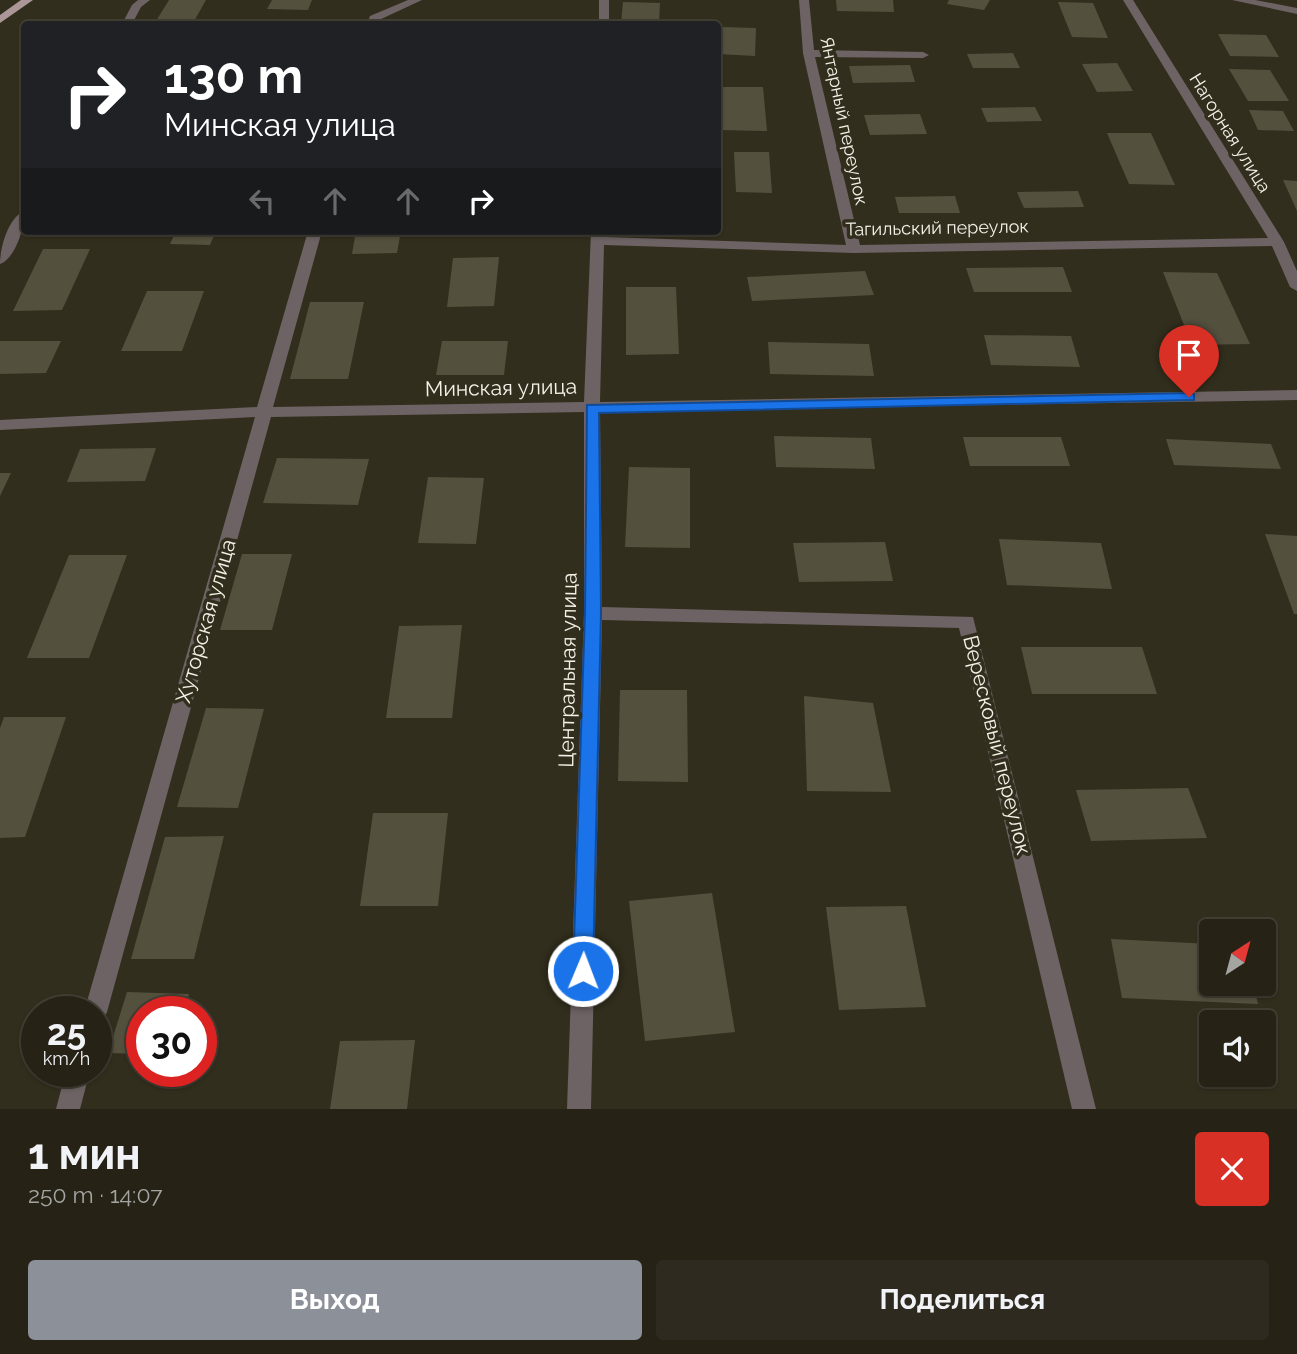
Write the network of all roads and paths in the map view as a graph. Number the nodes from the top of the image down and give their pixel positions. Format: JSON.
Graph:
{"nodes":[{"id":1,"x":28,"y":0,"type":"edge"},
{"id":2,"x":145,"y":0,"type":"edge"},
{"id":3,"x":417,"y":0,"type":"edge"},
{"id":4,"x":604,"y":0,"type":"edge"},
{"id":5,"x":804,"y":0,"type":"edge"},
{"id":6,"x":1128,"y":0,"type":"edge"},
{"id":7,"x":1237,"y":0,"type":"edge"},
{"id":8,"x":1297,"y":11,"type":"edge"},
{"id":9,"x":0,"y":20,"type":"edge"},
{"id":10,"x":129,"y":21,"type":"edge"},
{"id":11,"x":373,"y":21,"type":"edge"},
{"id":12,"x":604,"y":21,"type":"edge"},
{"id":13,"x":809,"y":53,"type":"junction"},
{"id":14,"x":923,"y":55,"type":"dead end"},
{"id":15,"x":21,"y":221,"type":"edge"},
{"id":16,"x":315,"y":235,"type":"edge"},
{"id":17,"x":598,"y":236,"type":"edge"},
{"id":18,"x":1277,"y":242,"type":"junction"},
{"id":19,"x":853,"y":249,"type":"junction"},
{"id":20,"x":0,"y":260,"type":"edge"},
{"id":21,"x":1297,"y":287,"type":"edge"},
{"id":22,"x":1297,"y":395,"type":"edge"},
{"id":23,"x":592,"y":408,"type":"junction"},
{"id":24,"x":266,"y":412,"type":"junction"},
{"id":25,"x":0,"y":425,"type":"edge"},
{"id":26,"x":593,"y":612,"type":"junction"},
{"id":27,"x":100,"y":996,"type":"edge"},
{"id":28,"x":74,"y":1087,"type":"edge"},
{"id":29,"x":68,"y":1109,"type":"edge"},
{"id":30,"x":579,"y":1109,"type":"edge"},
{"id":31,"x":1084,"y":1109,"type":"edge"}],
"edges":[{"from":1,"to":9,"type":"main road"},
{"from":2,"to":10,"type":"street"},
{"from":3,"to":11,"type":"street"},
{"from":4,"to":12,"type":"street"},
{"from":5,"to":13,"type":"street","name":"Янтарный переулок"},
{"from":6,"to":18,"type":"street","name":"Нагорная улица"},
{"from":7,"to":8,"type":"street"},
{"from":13,"to":14,"type":"street"},
{"from":13,"to":19,"type":"street","name":"Янтарный переулок"},
{"from":15,"to":20,"type":"street"},
{"from":16,"to":24,"type":"street","name":"Хуторская улица"},
{"from":17,"to":19,"type":"street","name":"Тагильский переулок"},
{"from":17,"to":23,"type":"street","name":"Центральная улица"},
{"from":18,"to":19,"type":"street","name":"Тагильский переулок"},
{"from":18,"to":21,"type":"street","name":"Нагорная улица"},
{"from":22,"to":23,"type":"street","name":"Минская улица"},
{"from":23,"to":24,"type":"street","name":"Минская улица"},
{"from":23,"to":26,"type":"street","name":"Центральная улица"},
{"from":24,"to":25,"type":"street","name":"Минская улица"},
{"from":24,"to":27,"type":"street","name":"Хуторская улица"},
{"from":26,"to":30,"type":"street","name":"Центральная улица"},
{"from":26,"to":31,"type":"street","name":"Вересковый переулок"},
{"from":28,"to":29,"type":"street"}]}
